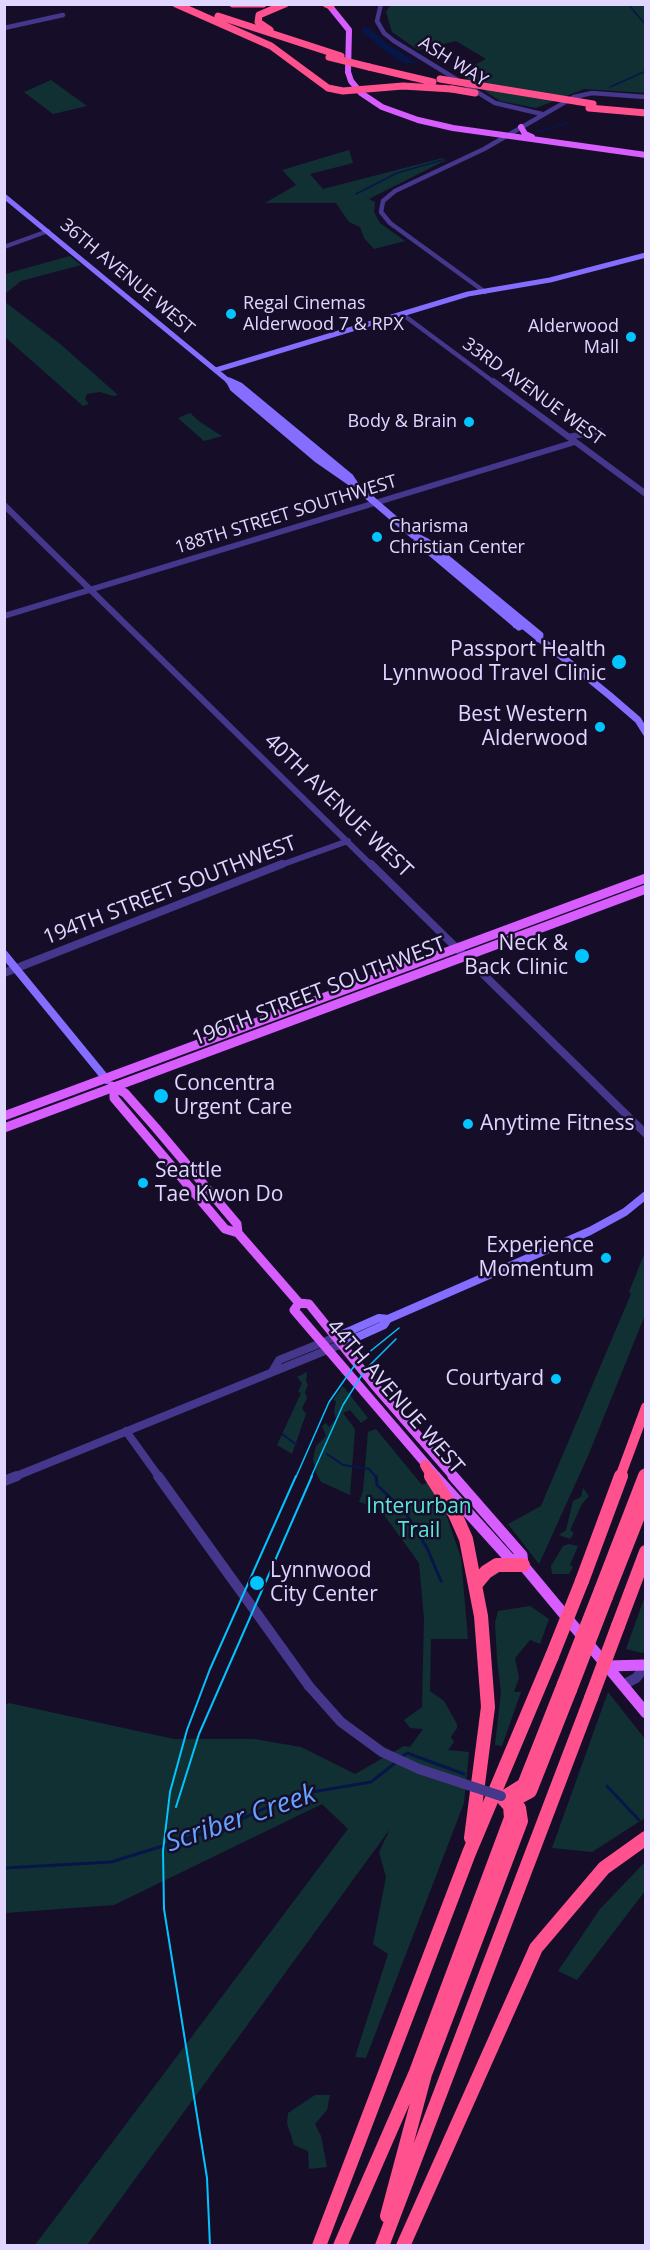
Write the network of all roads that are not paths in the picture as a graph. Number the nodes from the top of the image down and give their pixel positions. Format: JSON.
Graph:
{"nodes":[{"id":1,"x":176,"y":4,"type":"edge"},
{"id":2,"x":182,"y":4,"type":"edge"},
{"id":3,"x":190,"y":4,"type":"edge"},
{"id":4,"x":233,"y":4,"type":"edge"},
{"id":5,"x":263,"y":4,"type":"edge"},
{"id":6,"x":285,"y":4,"type":"edge"},
{"id":7,"x":381,"y":4,"type":"edge"},
{"id":8,"x":328,"y":5,"type":"edge"},
{"id":9,"x":63,"y":15,"type":"dead end"},
{"id":10,"x":4,"y":28,"type":"edge"},
{"id":11,"x":327,"y":53,"type":"junction"},
{"id":12,"x":370,"y":66,"type":"junction"},
{"id":13,"x":452,"y":87,"type":"junction"},
{"id":14,"x":357,"y":89,"type":"junction"},
{"id":15,"x":645,"y":97,"type":"edge"},
{"id":16,"x":592,"y":105,"type":"junction"},
{"id":17,"x":645,"y":110,"type":"edge"},
{"id":18,"x":543,"y":114,"type":"junction"},
{"id":19,"x":521,"y":127,"type":"junction"},
{"id":20,"x":475,"y":131,"type":"junction"},
{"id":21,"x":500,"y":134,"type":"junction"},
{"id":22,"x":510,"y":134,"type":"junction"},
{"id":23,"x":540,"y":140,"type":"junction"},
{"id":24,"x":486,"y":142,"type":"junction"},
{"id":25,"x":475,"y":152,"type":"junction"},
{"id":26,"x":645,"y":155,"type":"edge"},
{"id":27,"x":4,"y":196,"type":"edge"},
{"id":28,"x":48,"y":231,"type":"junction"},
{"id":29,"x":4,"y":247,"type":"edge"},
{"id":30,"x":645,"y":255,"type":"edge"},
{"id":31,"x":485,"y":292,"type":"junction"},
{"id":32,"x":404,"y":316,"type":"junction"},
{"id":33,"x":344,"y":335,"type":"junction"},
{"id":34,"x":299,"y":344,"type":"junction"},
{"id":35,"x":276,"y":355,"type":"junction"},
{"id":36,"x":216,"y":370,"type":"junction"},
{"id":37,"x":600,"y":431,"type":"dead end"},
{"id":38,"x":568,"y":437,"type":"junction"},
{"id":39,"x":575,"y":442,"type":"junction"},
{"id":40,"x":645,"y":494,"type":"edge"},
{"id":41,"x":376,"y":503,"type":"junction"},
{"id":42,"x":4,"y":505,"type":"edge"},
{"id":43,"x":413,"y":536,"type":"junction"},
{"id":44,"x":92,"y":589,"type":"junction"},
{"id":45,"x":4,"y":616,"type":"edge"},
{"id":46,"x":539,"y":639,"type":"junction"},
{"id":47,"x":645,"y":733,"type":"edge"},
{"id":48,"x":348,"y":841,"type":"junction"},
{"id":49,"x":645,"y":878,"type":"edge"},
{"id":50,"x":645,"y":889,"type":"edge"},
{"id":51,"x":462,"y":952,"type":"junction"},
{"id":52,"x":4,"y":954,"type":"edge"},
{"id":53,"x":17,"y":968,"type":"junction"},
{"id":54,"x":4,"y":973,"type":"edge"},
{"id":55,"x":107,"y":1080,"type":"junction"},
{"id":56,"x":114,"y":1088,"type":"junction"},
{"id":57,"x":4,"y":1116,"type":"edge"},
{"id":58,"x":4,"y":1128,"type":"edge"},
{"id":59,"x":645,"y":1134,"type":"edge"},
{"id":60,"x":177,"y":1171,"type":"junction"},
{"id":61,"x":208,"y":1188,"type":"junction"},
{"id":62,"x":645,"y":1195,"type":"edge"},
{"id":63,"x":238,"y":1230,"type":"junction"},
{"id":64,"x":299,"y":1303,"type":"junction"},
{"id":65,"x":339,"y":1340,"type":"junction"},
{"id":66,"x":325,"y":1346,"type":"junction"},
{"id":67,"x":645,"y":1407,"type":"edge"},
{"id":68,"x":126,"y":1431,"type":"junction"},
{"id":69,"x":425,"y":1465,"type":"junction"},
{"id":70,"x":645,"y":1473,"type":"edge"},
{"id":71,"x":4,"y":1481,"type":"edge"},
{"id":72,"x":645,"y":1496,"type":"edge"},
{"id":73,"x":645,"y":1552,"type":"edge"},
{"id":74,"x":523,"y":1565,"type":"junction"},
{"id":75,"x":476,"y":1584,"type":"junction"},
{"id":76,"x":604,"y":1593,"type":"junction"},
{"id":77,"x":607,"y":1665,"type":"junction"},
{"id":78,"x":645,"y":1665,"type":"edge"},
{"id":79,"x":623,"y":1685,"type":"junction"},
{"id":80,"x":645,"y":1713,"type":"edge"},
{"id":81,"x":501,"y":1796,"type":"junction"},
{"id":82,"x":645,"y":1838,"type":"edge"},
{"id":83,"x":469,"y":1853,"type":"junction"},
{"id":84,"x":502,"y":1856,"type":"junction"},
{"id":85,"x":319,"y":2246,"type":"edge"},
{"id":86,"x":340,"y":2246,"type":"edge"},
{"id":87,"x":380,"y":2246,"type":"edge"},
{"id":88,"x":403,"y":2246,"type":"edge"}],
"edges":[{"from":1,"to":14,"type":"highway"},
{"from":2,"to":11,"type":"highway"},
{"from":3,"to":11,"type":"highway"},
{"from":4,"to":5,"type":"highway"},
{"from":6,"to":11,"type":"highway"},
{"from":7,"to":18,"type":"street","name":"ASH WAY"},
{"from":8,"to":14,"type":"main road"},
{"from":9,"to":10,"type":"street"},
{"from":11,"to":12,"type":"highway","bridge":true},
{"from":11,"to":12,"type":"highway","bridge":true},
{"from":12,"to":13,"type":"highway"},
{"from":12,"to":16,"type":"highway","bridge":true},
{"from":13,"to":14,"type":"highway"},
{"from":13,"to":16,"type":"highway","bridge":true},
{"from":14,"to":20,"type":"main road"},
{"from":15,"to":18,"type":"street"},
{"from":16,"to":17,"type":"highway"},
{"from":16,"to":17,"type":"highway"},
{"from":18,"to":19,"type":"street"},
{"from":19,"to":22,"type":"street"},
{"from":19,"to":23,"type":"main road"},
{"from":20,"to":21,"type":"main road"},
{"from":20,"to":24,"type":"main road"},
{"from":21,"to":22,"type":"main road"},
{"from":21,"to":24,"type":"street"},
{"from":22,"to":23,"type":"main road"},
{"from":22,"to":25,"type":"street"},
{"from":23,"to":26,"type":"main road"},
{"from":24,"to":25,"type":"street"},
{"from":25,"to":31,"type":"street"},
{"from":27,"to":28,"type":"main road","name":"36TH AVENUE WEST"},
{"from":28,"to":29,"type":"street"},
{"from":28,"to":36,"type":"main road","name":"36TH AVENUE WEST"},
{"from":30,"to":31,"type":"main road"},
{"from":31,"to":32,"type":"main road"},
{"from":32,"to":33,"type":"main road"},
{"from":32,"to":34,"type":"main road"},
{"from":32,"to":38,"type":"street","name":"33RD AVENUE WEST"},
{"from":33,"to":34,"type":"main road"},
{"from":33,"to":35,"type":"main road"},
{"from":34,"to":35,"type":"main road"},
{"from":34,"to":36,"type":"main road"},
{"from":35,"to":36,"type":"main road"},
{"from":36,"to":41,"type":"main road","name":"36TH AVENUE WEST"},
{"from":37,"to":38,"type":"street"},
{"from":38,"to":39,"type":"street","name":"33RD AVENUE WEST"},
{"from":39,"to":40,"type":"street","name":"33RD AVENUE WEST"},
{"from":39,"to":41,"type":"street","name":"188TH STREET SOUTHWEST"},
{"from":41,"to":43,"type":"main road","name":"36TH AVENUE WEST"},
{"from":41,"to":44,"type":"street","name":"188TH STREET SOUTHWEST"},
{"from":42,"to":44,"type":"street","name":"40TH AVENUE WEST"},
{"from":43,"to":46,"type":"main road","name":"36TH AVENUE WEST"},
{"from":43,"to":46,"type":"main road","name":"36TH AVENUE WEST"},
{"from":44,"to":45,"type":"street","name":"188TH STREET SOUTHWEST"},
{"from":44,"to":48,"type":"street","name":"40TH AVENUE WEST"},
{"from":46,"to":47,"type":"main road","name":"36TH AVENUE WEST"},
{"from":48,"to":51,"type":"street","name":"40TH AVENUE WEST"},
{"from":48,"to":53,"type":"street","name":"194TH STREET SOUTHWEST"},
{"from":49,"to":51,"type":"main road","name":"196TH STREET SOUTHWEST"},
{"from":50,"to":51,"type":"main road","name":"196TH STREET SOUTHWEST"},
{"from":51,"to":55,"type":"main road","name":"196TH STREET SOUTHWEST"},
{"from":51,"to":56,"type":"main road","name":"196TH STREET SOUTHWEST"},
{"from":51,"to":59,"type":"street","name":"40TH AVENUE WEST"},
{"from":52,"to":53,"type":"main road","name":"44TH AVENUE WEST"},
{"from":53,"to":54,"type":"street","name":"194TH STREET SOUTHWEST"},
{"from":53,"to":55,"type":"main road","name":"44TH AVENUE WEST"},
{"from":55,"to":56,"type":"main road","name":"44TH AVENUE WEST"},
{"from":55,"to":57,"type":"main road","name":"196TH STREET SOUTHWEST"},
{"from":56,"to":58,"type":"main road","name":"196TH STREET SOUTHWEST"},
{"from":56,"to":60,"type":"main road","name":"44TH AVENUE WEST"},
{"from":56,"to":61,"type":"main road","name":"44TH AVENUE WEST"},
{"from":60,"to":61,"type":"main road"},
{"from":60,"to":63,"type":"main road","name":"44TH AVENUE WEST"},
{"from":61,"to":63,"type":"main road","name":"44TH AVENUE WEST"},
{"from":62,"to":65,"type":"main road"},
{"from":63,"to":64,"type":"main road","name":"44TH AVENUE WEST"},
{"from":64,"to":65,"type":"main road","name":"44TH AVENUE WEST"},
{"from":64,"to":66,"type":"main road","name":"44TH AVENUE WEST"},
{"from":65,"to":66,"type":"street"},
{"from":65,"to":74,"type":"main road","name":"44TH AVENUE WEST"},
{"from":66,"to":68,"type":"street"},
{"from":66,"to":69,"type":"main road","name":"44TH AVENUE WEST"},
{"from":67,"to":83,"type":"highway","bridge":true},
{"from":68,"to":71,"type":"street"},
{"from":68,"to":81,"type":"street","bridge":true},
{"from":69,"to":74,"type":"main road","name":"44TH AVENUE WEST"},
{"from":69,"to":75,"type":"highway"},
{"from":70,"to":76,"type":"highway"},
{"from":72,"to":76,"type":"highway"},
{"from":73,"to":87,"type":"highway","bridge":true},
{"from":74,"to":75,"type":"highway"},
{"from":74,"to":77,"type":"main road","name":"44TH AVENUE WEST"},
{"from":75,"to":83,"type":"highway"},
{"from":76,"to":81,"type":"highway","bridge":true},
{"from":77,"to":78,"type":"main road"},
{"from":77,"to":79,"type":"main road","name":"44TH AVENUE WEST"},
{"from":78,"to":79,"type":"street"},
{"from":79,"to":80,"type":"main road","name":"44TH AVENUE WEST"},
{"from":81,"to":84,"type":"highway"},
{"from":82,"to":88,"type":"highway"},
{"from":83,"to":85,"type":"highway"},
{"from":84,"to":86,"type":"highway"},
{"from":84,"to":87,"type":"highway"}]}
